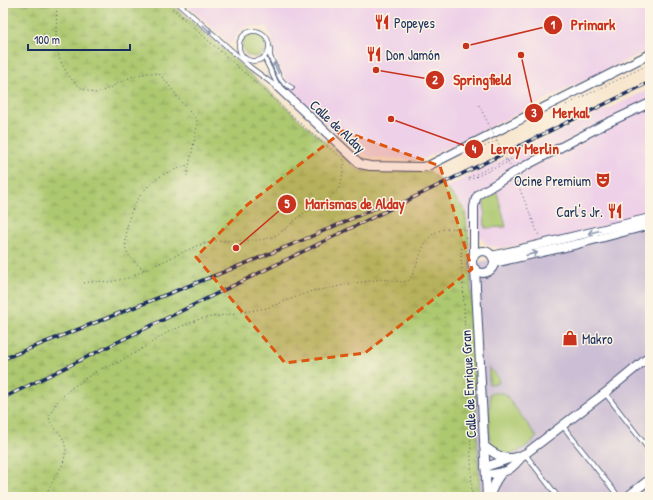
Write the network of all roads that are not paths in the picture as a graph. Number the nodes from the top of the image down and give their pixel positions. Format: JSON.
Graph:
{"nodes":[{"id":1,"x":178,"y":3,"type":"edge"},
{"id":2,"x":268,"y":43,"type":"junction"},
{"id":3,"x":650,"y":54,"type":"edge"},
{"id":4,"x":264,"y":56,"type":"junction"},
{"id":5,"x":244,"y":57,"type":"junction"},
{"id":6,"x":250,"y":67,"type":"junction"},
{"id":7,"x":278,"y":86,"type":"junction"},
{"id":8,"x":292,"y":88,"type":"dead end"},
{"id":9,"x":650,"y":103,"type":"edge"},
{"id":10,"x":650,"y":218,"type":"edge"},
{"id":11,"x":650,"y":225,"type":"edge"},
{"id":12,"x":474,"y":234,"type":"junction"},
{"id":13,"x":483,"y":251,"type":"junction"},
{"id":14,"x":474,"y":256,"type":"junction"},
{"id":15,"x":493,"y":260,"type":"junction"},
{"id":16,"x":475,"y":269,"type":"junction"},
{"id":17,"x":485,"y":273,"type":"junction"},
{"id":18,"x":477,"y":292,"type":"junction"},
{"id":19,"x":649,"y":360,"type":"edge"},
{"id":20,"x":605,"y":393,"type":"junction"},
{"id":21,"x":562,"y":425,"type":"junction"},
{"id":22,"x":484,"y":446,"type":"junction"},
{"id":23,"x":650,"y":451,"type":"edge"},
{"id":24,"x":524,"y":454,"type":"junction"},
{"id":25,"x":512,"y":458,"type":"junction"},
{"id":26,"x":485,"y":471,"type":"junction"},
{"id":27,"x":502,"y":472,"type":"junction"},
{"id":28,"x":650,"y":479,"type":"edge"},
{"id":29,"x":488,"y":497,"type":"edge"},
{"id":30,"x":558,"y":497,"type":"edge"},
{"id":31,"x":618,"y":497,"type":"edge"},
{"id":32,"x":627,"y":497,"type":"edge"}],
"edges":[{"from":1,"to":6,"type":"lane","one_way":true},
{"from":2,"to":4,"type":"lane"},
{"from":2,"to":5,"type":"lane"},
{"from":8,"to":2,"type":"lane","one_way":true},
{"from":3,"to":7,"type":"street","name":"Calle de Alday"},
{"from":4,"to":5,"type":"lane"},
{"from":4,"to":7,"type":"lane"},
{"from":5,"to":6,"type":"lane"},
{"from":6,"to":7,"type":"lane"},
{"from":9,"to":12,"type":"street"},
{"from":10,"to":15,"type":"street","one_way":true},
{"from":15,"to":11,"type":"street","one_way":true},
{"from":12,"to":13,"type":"street"},
{"from":12,"to":14,"type":"street"},
{"from":13,"to":14,"type":"street"},
{"from":13,"to":15,"type":"street"},
{"from":14,"to":16,"type":"street"},
{"from":15,"to":17,"type":"street"},
{"from":16,"to":17,"type":"street"},
{"from":16,"to":18,"type":"street","name":"Calle de Enrique Gran"},
{"from":17,"to":18,"type":"street","name":"Calle de Enrique Gran"},
{"from":18,"to":22,"type":"street","name":"Calle de Enrique Gran"},
{"from":19,"to":20,"type":"street"},
{"from":20,"to":21,"type":"street"},
{"from":20,"to":23,"type":"lane"},
{"from":21,"to":24,"type":"street"},
{"from":21,"to":31,"type":"lane"},
{"from":22,"to":25,"type":"street"},
{"from":22,"to":26,"type":"street","name":"Calle de Enrique Gran"},
{"from":24,"to":25,"type":"street"},
{"from":24,"to":27,"type":"street"},
{"from":24,"to":30,"type":"lane"},
{"from":25,"to":26,"type":"street"},
{"from":26,"to":27,"type":"street"},
{"from":26,"to":29,"type":"street","name":"Calle de Enrique Gran"},
{"from":27,"to":29,"type":"street"},
{"from":28,"to":32,"type":"street"}]}
